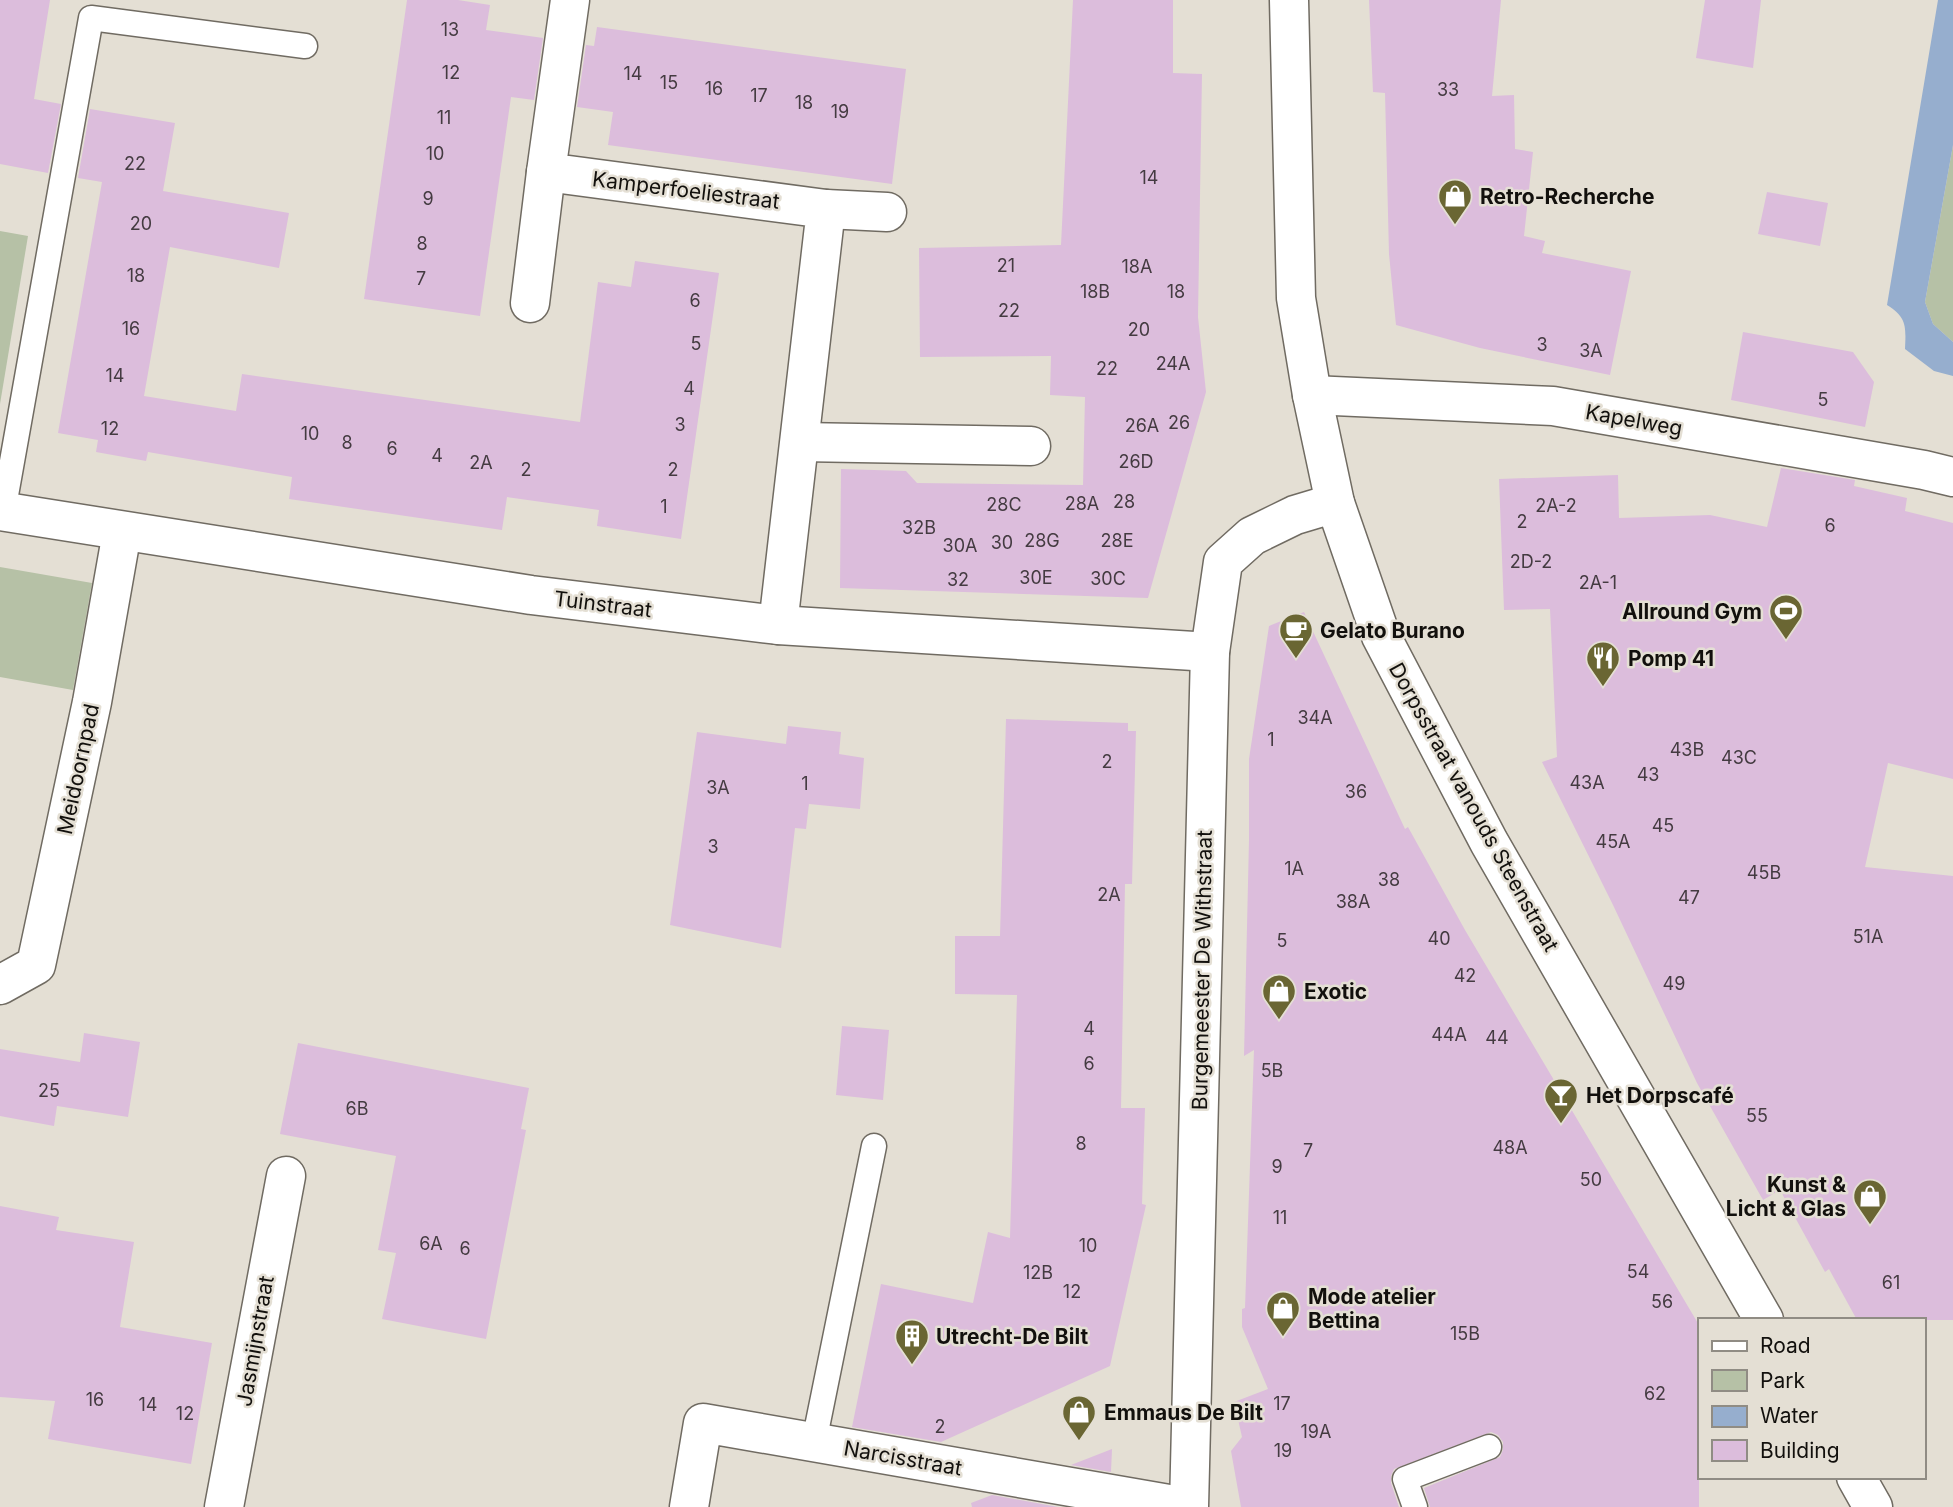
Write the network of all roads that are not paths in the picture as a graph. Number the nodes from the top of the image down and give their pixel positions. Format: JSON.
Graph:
{"nodes":[{"id":1,"x":570,"y":0,"type":"edge"},
{"id":2,"x":1289,"y":0,"type":"edge"},
{"id":3,"x":304,"y":46,"type":"dead end"},
{"id":4,"x":546,"y":172,"type":"junction"},
{"id":5,"x":826,"y":209,"type":"junction"},
{"id":6,"x":887,"y":212,"type":"dead end"},
{"id":7,"x":530,"y":303,"type":"dead end"},
{"id":8,"x":1312,"y":395,"type":"junction"},
{"id":9,"x":800,"y":442,"type":"junction"},
{"id":10,"x":1031,"y":446,"type":"dead end"},
{"id":11,"x":1953,"y":477,"type":"edge"},
{"id":12,"x":1335,"y":503,"type":"junction"},
{"id":13,"x":1,"y":511,"type":"edge"},
{"id":14,"x":122,"y":532,"type":"junction"},
{"id":15,"x":778,"y":625,"type":"junction"},
{"id":16,"x":1210,"y":652,"type":"junction"},
{"id":17,"x":0,"y":985,"type":"edge"},
{"id":18,"x":874,"y":1146,"type":"dead end"},
{"id":19,"x":286,"y":1176,"type":"dead end"},
{"id":20,"x":1763,"y":1318,"type":"edge"},
{"id":21,"x":814,"y":1442,"type":"junction"},
{"id":22,"x":1489,"y":1447,"type":"dead end"},
{"id":23,"x":1857,"y":1479,"type":"edge"},
{"id":24,"x":224,"y":1507,"type":"edge"},
{"id":25,"x":689,"y":1507,"type":"edge"},
{"id":26,"x":1188,"y":1507,"type":"edge"},
{"id":27,"x":1415,"y":1507,"type":"edge"},
{"id":28,"x":1873,"y":1507,"type":"edge"}],
"edges":[{"from":1,"to":4,"type":"street"},
{"from":2,"to":8,"type":"street","name":"Dorpsstraat vanouds Steenstraat"},
{"from":3,"to":13,"type":"lane"},
{"from":4,"to":5,"type":"street","name":"Kamperfoeliestraat"},
{"from":4,"to":7,"type":"street"},
{"from":5,"to":6,"type":"street","name":"Kamperfoeliestraat"},
{"from":5,"to":9,"type":"street"},
{"from":8,"to":11,"type":"street","name":"Kapelweg"},
{"from":8,"to":12,"type":"street","name":"Dorpsstraat vanouds Steenstraat"},
{"from":9,"to":10,"type":"street"},
{"from":9,"to":15,"type":"street"},
{"from":12,"to":16,"type":"street","name":"Burgemeester De Withstraat"},
{"from":12,"to":20,"type":"street","name":"Dorpsstraat vanouds Steenstraat"},
{"from":13,"to":14,"type":"street","name":"Tuinstraat"},
{"from":14,"to":15,"type":"street","name":"Tuinstraat"},
{"from":14,"to":17,"type":"street","name":"Meidoornpad"},
{"from":15,"to":16,"type":"street","name":"Tuinstraat"},
{"from":16,"to":26,"type":"street","name":"Burgemeester De Withstraat"},
{"from":18,"to":21,"type":"lane"},
{"from":19,"to":24,"type":"street","name":"Jasmijnstraat"},
{"from":21,"to":25,"type":"street","name":"Narcisstraat"},
{"from":21,"to":26,"type":"street","name":"Narcisstraat"},
{"from":22,"to":27,"type":"lane"},
{"from":23,"to":28,"type":"street"}]}
